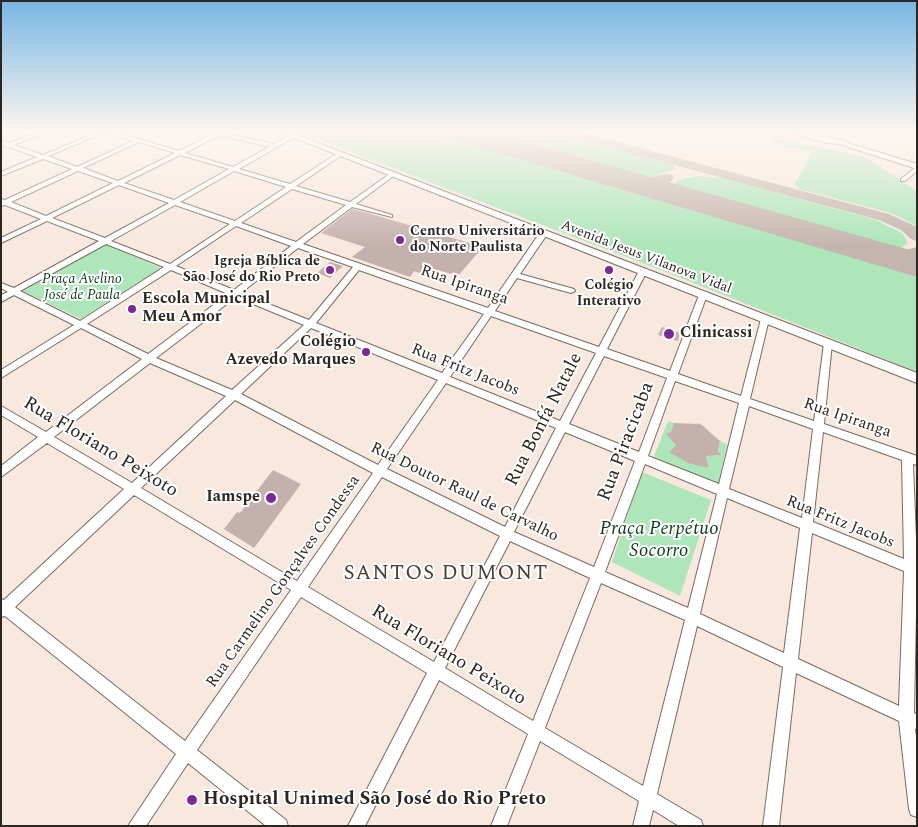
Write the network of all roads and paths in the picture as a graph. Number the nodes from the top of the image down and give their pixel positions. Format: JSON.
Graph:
{"nodes":[{"id":1,"x":77,"y":170,"type":"edge"},
{"id":2,"x":80,"y":170,"type":"edge"},
{"id":3,"x":146,"y":170,"type":"edge"},
{"id":4,"x":233,"y":170,"type":"edge"},
{"id":5,"x":236,"y":170,"type":"edge"},
{"id":6,"x":316,"y":170,"type":"edge"},
{"id":7,"x":381,"y":170,"type":"edge"},
{"id":8,"x":914,"y":170,"type":"edge"},
{"id":9,"x":393,"y":174,"type":"junction"},
{"id":10,"x":903,"y":180,"type":"dead end"},
{"id":11,"x":119,"y":183,"type":"junction"},
{"id":12,"x":291,"y":186,"type":"junction"},
{"id":13,"x":174,"y":202,"type":"junction"},
{"id":14,"x":3,"y":203,"type":"edge"},
{"id":15,"x":351,"y":204,"type":"junction"},
{"id":16,"x":390,"y":216,"type":"dead end"},
{"id":17,"x":48,"y":219,"type":"junction"},
{"id":18,"x":235,"y":223,"type":"junction"},
{"id":19,"x":544,"y":233,"type":"junction"},
{"id":20,"x":1,"y":241,"type":"edge"},
{"id":21,"x":105,"y":241,"type":"junction"},
{"id":22,"x":298,"y":245,"type":"junction"},
{"id":23,"x":358,"y":266,"type":"junction"},
{"id":24,"x":170,"y":267,"type":"junction"},
{"id":25,"x":643,"y":271,"type":"junction"},
{"id":26,"x":515,"y":276,"type":"junction"},
{"id":27,"x":1,"y":285,"type":"edge"},
{"id":28,"x":571,"y":291,"type":"dead end"},
{"id":29,"x":15,"y":292,"type":"junction"},
{"id":30,"x":236,"y":294,"type":"junction"},
{"id":31,"x":703,"y":295,"type":"junction"},
{"id":32,"x":1,"y":300,"type":"edge"},
{"id":33,"x":490,"y":312,"type":"junction"},
{"id":34,"x":765,"y":319,"type":"junction"},
{"id":35,"x":80,"y":324,"type":"junction"},
{"id":36,"x":310,"y":324,"type":"junction"},
{"id":37,"x":828,"y":343,"type":"junction"},
{"id":38,"x":602,"y":351,"type":"junction"},
{"id":39,"x":150,"y":359,"type":"junction"},
{"id":40,"x":1,"y":375,"type":"edge"},
{"id":41,"x":673,"y":376,"type":"junction"},
{"id":42,"x":444,"y":378,"type":"junction"},
{"id":43,"x":917,"y":378,"type":"edge"},
{"id":44,"x":234,"y":395,"type":"junction"},
{"id":45,"x":745,"y":401,"type":"junction"},
{"id":46,"x":1,"y":410,"type":"edge"},
{"id":47,"x":563,"y":427,"type":"junction"},
{"id":48,"x":819,"y":427,"type":"junction"},
{"id":49,"x":46,"y":438,"type":"junction"},
{"id":50,"x":641,"y":458,"type":"junction"},
{"id":51,"x":912,"y":460,"type":"edge"},
{"id":52,"x":380,"y":471,"type":"junction"},
{"id":53,"x":1,"y":472,"type":"edge"},
{"id":54,"x":131,"y":488,"type":"junction"},
{"id":55,"x":723,"y":492,"type":"junction"},
{"id":56,"x":807,"y":526,"type":"junction"},
{"id":57,"x":508,"y":534,"type":"junction"},
{"id":58,"x":913,"y":569,"type":"edge"},
{"id":59,"x":598,"y":574,"type":"junction"},
{"id":60,"x":299,"y":589,"type":"junction"},
{"id":61,"x":2,"y":608,"type":"edge"},
{"id":62,"x":692,"y":617,"type":"junction"},
{"id":63,"x":789,"y":662,"type":"junction"},
{"id":64,"x":436,"y":671,"type":"junction"},
{"id":65,"x":912,"y":720,"type":"edge"},
{"id":66,"x":536,"y":730,"type":"junction"},
{"id":67,"x":187,"y":752,"type":"junction"},
{"id":68,"x":648,"y":798,"type":"junction"},
{"id":69,"x":917,"y":809,"type":"edge"},
{"id":70,"x":136,"y":826,"type":"edge"},
{"id":71,"x":280,"y":826,"type":"edge"},
{"id":72,"x":356,"y":826,"type":"edge"},
{"id":73,"x":499,"y":826,"type":"edge"},
{"id":74,"x":641,"y":826,"type":"edge"},
{"id":75,"x":695,"y":826,"type":"edge"},
{"id":76,"x":771,"y":826,"type":"edge"}],
"edges":[{"from":1,"to":14,"type":"street"},
{"from":2,"to":11,"type":"street","name":"Rua Ipiranga"},
{"from":3,"to":11,"type":"street"},
{"from":4,"to":13,"type":"street"},
{"from":5,"to":12,"type":"street"},
{"from":6,"to":12,"type":"street"},
{"from":7,"to":9,"type":"street","name":"Avenida Jesus Vilanova Vidal"},
{"from":8,"to":10,"type":"street"},
{"from":9,"to":15,"type":"street"},
{"from":9,"to":19,"type":"street","name":"Avenida Jesus Vilanova Vidal"},
{"from":11,"to":13,"type":"street","name":"Rua Ipiranga"},
{"from":11,"to":17,"type":"street"},
{"from":12,"to":15,"type":"street"},
{"from":12,"to":18,"type":"street"},
{"from":13,"to":18,"type":"street","name":"Rua Ipiranga"},
{"from":13,"to":21,"type":"street"},
{"from":14,"to":17,"type":"street","name":"Rua Fritz Jacobs"},
{"from":15,"to":16,"type":"street"},
{"from":15,"to":22,"type":"street"},
{"from":17,"to":20,"type":"street"},
{"from":17,"to":21,"type":"street","name":"Rua Fritz Jacobs"},
{"from":18,"to":22,"type":"street","name":"Rua Ipiranga"},
{"from":18,"to":24,"type":"street"},
{"from":19,"to":25,"type":"street","name":"Avenida Jesus Vilanova Vidal"},
{"from":19,"to":26,"type":"street","name":"Rua Carmelino Gonçalves Condessa"},
{"from":21,"to":24,"type":"street","name":"Rua Fritz Jacobs"},
{"from":21,"to":29,"type":"street"},
{"from":22,"to":23,"type":"street","name":"Rua Ipiranga"},
{"from":22,"to":30,"type":"street"},
{"from":23,"to":33,"type":"street","name":"Rua Ipiranga"},
{"from":23,"to":36,"type":"street"},
{"from":24,"to":30,"type":"street","name":"Rua Fritz Jacobs"},
{"from":24,"to":35,"type":"street"},
{"from":25,"to":31,"type":"street","name":"Avenida Jesus Vilanova Vidal"},
{"from":25,"to":38,"type":"street","name":"Rua Bonfá Natale"},
{"from":26,"to":28,"type":"street"},
{"from":26,"to":33,"type":"street","name":"Rua Carmelino Gonçalves Condessa"},
{"from":27,"to":29,"type":"street","name":"Rua Doutor Raul de Carvalho"},
{"from":29,"to":32,"type":"street"},
{"from":29,"to":35,"type":"street","name":"Rua Doutor Raul de Carvalho"},
{"from":30,"to":36,"type":"street","name":"Rua Fritz Jacobs"},
{"from":30,"to":39,"type":"street"},
{"from":31,"to":34,"type":"street","name":"Avenida Jesus Vilanova Vidal"},
{"from":31,"to":41,"type":"street","name":"Rua Piracicaba"},
{"from":33,"to":38,"type":"street","name":"Rua Ipiranga"},
{"from":33,"to":42,"type":"street","name":"Rua Carmelino Gonçalves Condessa"},
{"from":34,"to":37,"type":"street","name":"Avenida Jesus Vilanova Vidal"},
{"from":34,"to":45,"type":"street"},
{"from":35,"to":39,"type":"street","name":"Rua Doutor Raul de Carvalho"},
{"from":35,"to":40,"type":"street"},
{"from":36,"to":42,"type":"street","name":"Rua Fritz Jacobs"},
{"from":36,"to":44,"type":"street"},
{"from":37,"to":43,"type":"street","name":"Avenida Jesus Vilanova Vidal"},
{"from":37,"to":48,"type":"street"},
{"from":38,"to":41,"type":"street","name":"Rua Ipiranga"},
{"from":38,"to":47,"type":"street","name":"Rua Bonfá Natale"},
{"from":39,"to":44,"type":"street","name":"Rua Doutor Raul de Carvalho"},
{"from":39,"to":49,"type":"street"},
{"from":41,"to":45,"type":"street","name":"Rua Ipiranga"},
{"from":41,"to":50,"type":"street","name":"Rua Piracicaba"},
{"from":42,"to":47,"type":"street","name":"Rua Fritz Jacobs"},
{"from":42,"to":52,"type":"street","name":"Rua Carmelino Gonçalves Condessa"},
{"from":44,"to":52,"type":"street","name":"Rua Doutor Raul de Carvalho"},
{"from":44,"to":54,"type":"street"},
{"from":45,"to":48,"type":"street","name":"Rua Ipiranga"},
{"from":45,"to":55,"type":"street"},
{"from":46,"to":49,"type":"street","name":"Rua Floriano Peixoto"},
{"from":47,"to":50,"type":"street","name":"Rua Fritz Jacobs"},
{"from":47,"to":57,"type":"street","name":"Rua Bonfá Natale"},
{"from":48,"to":51,"type":"street","name":"Rua Ipiranga"},
{"from":48,"to":56,"type":"street"},
{"from":49,"to":53,"type":"street"},
{"from":49,"to":54,"type":"street","name":"Rua Floriano Peixoto"},
{"from":50,"to":55,"type":"street","name":"Rua Fritz Jacobs"},
{"from":50,"to":59,"type":"street","name":"Rua Piracicaba"},
{"from":51,"to":58,"type":"street"},
{"from":52,"to":57,"type":"street","name":"Rua Doutor Raul de Carvalho"},
{"from":52,"to":60,"type":"street","name":"Rua Carmelino Gonçalves Condessa"},
{"from":54,"to":60,"type":"street","name":"Rua Floriano Peixoto"},
{"from":54,"to":61,"type":"street"},
{"from":55,"to":56,"type":"street","name":"Rua Fritz Jacobs"},
{"from":55,"to":62,"type":"street"},
{"from":56,"to":58,"type":"street","name":"Rua Fritz Jacobs"},
{"from":56,"to":63,"type":"street"},
{"from":57,"to":59,"type":"street","name":"Rua Doutor Raul de Carvalho"},
{"from":57,"to":64,"type":"street","name":"Rua Bonfá Natale"},
{"from":58,"to":65,"type":"street"},
{"from":59,"to":62,"type":"street","name":"Rua Doutor Raul de Carvalho"},
{"from":59,"to":66,"type":"street","name":"Rua Piracicaba"},
{"from":60,"to":64,"type":"street","name":"Rua Floriano Peixoto"},
{"from":60,"to":67,"type":"street","name":"Rua Carmelino Gonçalves Condessa"},
{"from":61,"to":67,"type":"street"},
{"from":62,"to":63,"type":"street","name":"Rua Doutor Raul de Carvalho"},
{"from":62,"to":68,"type":"street"},
{"from":63,"to":65,"type":"street","name":"Rua Doutor Raul de Carvalho"},
{"from":63,"to":76,"type":"street"},
{"from":64,"to":66,"type":"street","name":"Rua Floriano Peixoto"},
{"from":64,"to":72,"type":"street","name":"Rua Bonfá Natale"},
{"from":65,"to":69,"type":"street"},
{"from":66,"to":68,"type":"street","name":"Rua Floriano Peixoto"},
{"from":66,"to":73,"type":"street","name":"Rua Piracicaba"},
{"from":67,"to":70,"type":"street","name":"Rua Carmelino Gonçalves Condessa"},
{"from":67,"to":71,"type":"street"},
{"from":68,"to":74,"type":"street"},
{"from":68,"to":75,"type":"street","name":"Rua Floriano Peixoto"}]}
